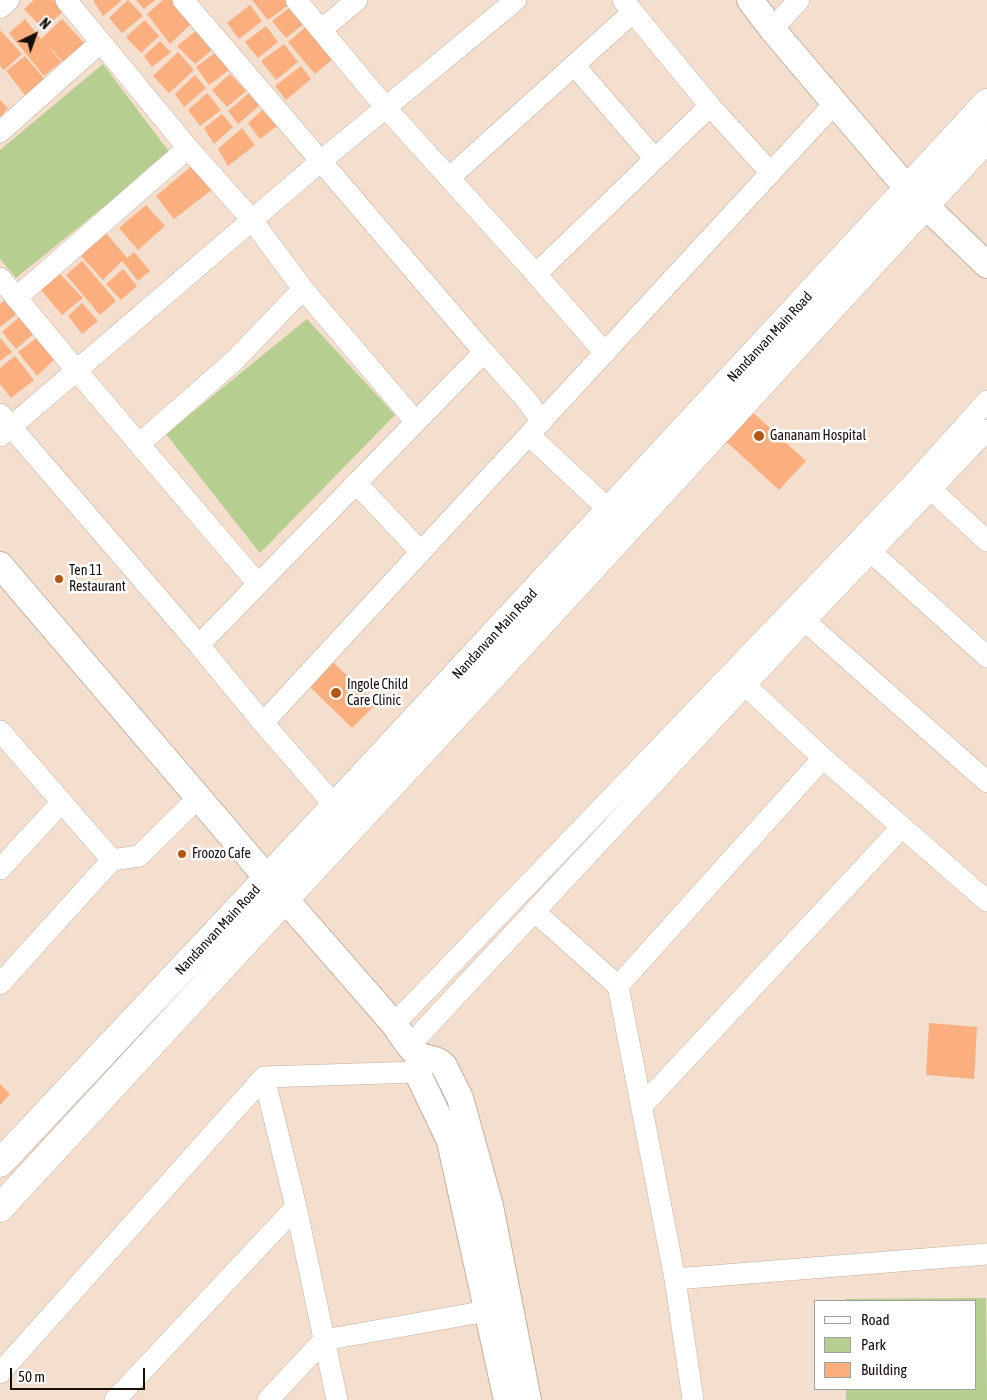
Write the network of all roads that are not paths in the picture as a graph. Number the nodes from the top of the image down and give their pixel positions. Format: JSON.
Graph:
{"nodes":[{"id":1,"x":9,"y":0,"type":"edge"},
{"id":2,"x":66,"y":0,"type":"edge"},
{"id":3,"x":183,"y":0,"type":"edge"},
{"id":4,"x":296,"y":0,"type":"edge"},
{"id":5,"x":358,"y":0,"type":"edge"},
{"id":6,"x":516,"y":0,"type":"edge"},
{"id":7,"x":750,"y":0,"type":"edge"},
{"id":8,"x":799,"y":0,"type":"edge"},
{"id":9,"x":628,"y":6,"type":"edge"},
{"id":10,"x":0,"y":8,"type":"edge"},
{"id":11,"x":772,"y":28,"type":"junction"},
{"id":12,"x":321,"y":30,"type":"junction"},
{"id":13,"x":100,"y":42,"type":"junction"},
{"id":14,"x":574,"y":66,"type":"junction"},
{"id":15,"x":836,"y":102,"type":"junction"},
{"id":16,"x":987,"y":103,"type":"edge"},
{"id":17,"x":710,"y":106,"type":"junction"},
{"id":18,"x":386,"y":108,"type":"junction"},
{"id":19,"x":0,"y":132,"type":"edge"},
{"id":20,"x":987,"y":138,"type":"edge"},
{"id":21,"x":188,"y":148,"type":"junction"},
{"id":22,"x":655,"y":159,"type":"junction"},
{"id":23,"x":321,"y":161,"type":"junction"},
{"id":24,"x":771,"y":173,"type":"junction"},
{"id":25,"x":449,"y":178,"type":"junction"},
{"id":26,"x":916,"y":197,"type":"junction"},
{"id":27,"x":252,"y":220,"type":"junction"},
{"id":28,"x":987,"y":265,"type":"edge"},
{"id":29,"x":536,"y":274,"type":"junction"},
{"id":30,"x":0,"y":278,"type":"edge"},
{"id":31,"x":303,"y":289,"type":"junction"},
{"id":32,"x":16,"y":298,"type":"junction"},
{"id":33,"x":484,"y":352,"type":"junction"},
{"id":34,"x":605,"y":353,"type":"junction"},
{"id":35,"x":77,"y":371,"type":"junction"},
{"id":36,"x":985,"y":407,"type":"edge"},
{"id":37,"x":416,"y":422,"type":"junction"},
{"id":38,"x":4,"y":426,"type":"edge"},
{"id":39,"x":535,"y":429,"type":"junction"},
{"id":40,"x":987,"y":430,"type":"edge"},
{"id":41,"x":139,"y":444,"type":"junction"},
{"id":42,"x":356,"y":484,"type":"junction"},
{"id":43,"x":924,"y":484,"type":"junction"},
{"id":44,"x":609,"y":510,"type":"junction"},
{"id":45,"x":987,"y":541,"type":"edge"},
{"id":46,"x":865,"y":546,"type":"junction"},
{"id":47,"x":421,"y":552,"type":"junction"},
{"id":48,"x":0,"y":565,"type":"edge"},
{"id":49,"x":258,"y":584,"type":"junction"},
{"id":50,"x":805,"y":621,"type":"junction"},
{"id":51,"x":198,"y":645,"type":"junction"},
{"id":52,"x":987,"y":657,"type":"edge"},
{"id":53,"x":745,"y":685,"type":"junction"},
{"id":54,"x":263,"y":723,"type":"junction"},
{"id":55,"x":2,"y":737,"type":"edge"},
{"id":56,"x":823,"y":758,"type":"junction"},
{"id":57,"x":987,"y":782,"type":"edge"},
{"id":58,"x":199,"y":797,"type":"junction"},
{"id":59,"x":62,"y":802,"type":"junction"},
{"id":60,"x":344,"y":816,"type":"junction"},
{"id":61,"x":902,"y":827,"type":"junction"},
{"id":62,"x":112,"y":860,"type":"junction"},
{"id":63,"x":0,"y":869,"type":"edge"},
{"id":64,"x":267,"y":877,"type":"junction"},
{"id":65,"x":284,"y":899,"type":"junction"},
{"id":66,"x":987,"y":901,"type":"edge"},
{"id":67,"x":534,"y":911,"type":"junction"},
{"id":68,"x":0,"y":984,"type":"edge"},
{"id":69,"x":618,"y":986,"type":"junction"},
{"id":70,"x":394,"y":1024,"type":"junction"},
{"id":71,"x":415,"y":1057,"type":"junction"},
{"id":72,"x":264,"y":1077,"type":"junction"},
{"id":73,"x":642,"y":1106,"type":"junction"},
{"id":74,"x":0,"y":1163,"type":"edge"},
{"id":75,"x":296,"y":1207,"type":"junction"},
{"id":76,"x":0,"y":1208,"type":"edge"},
{"id":77,"x":987,"y":1254,"type":"edge"},
{"id":78,"x":675,"y":1279,"type":"junction"},
{"id":79,"x":487,"y":1311,"type":"junction"},
{"id":80,"x":324,"y":1340,"type":"junction"},
{"id":81,"x":0,"y":1373,"type":"edge"},
{"id":82,"x":116,"y":1400,"type":"edge"},
{"id":83,"x":268,"y":1400,"type":"edge"},
{"id":84,"x":337,"y":1400,"type":"edge"},
{"id":85,"x":507,"y":1400,"type":"edge"},
{"id":86,"x":528,"y":1400,"type":"edge"},
{"id":87,"x":693,"y":1400,"type":"edge"}],
"edges":[{"from":1,"to":10,"type":"street"},
{"from":2,"to":13,"type":"street"},
{"from":3,"to":23,"type":"street"},
{"from":4,"to":12,"type":"street"},
{"from":5,"to":12,"type":"street"},
{"from":6,"to":18,"type":"street"},
{"from":7,"to":11,"type":"street"},
{"from":8,"to":11,"type":"street"},
{"from":9,"to":14,"type":"street"},
{"from":9,"to":17,"type":"street"},
{"from":11,"to":15,"type":"street"},
{"from":12,"to":18,"type":"street"},
{"from":13,"to":19,"type":"street"},
{"from":13,"to":21,"type":"street"},
{"from":14,"to":22,"type":"street"},
{"from":14,"to":25,"type":"street"},
{"from":15,"to":24,"type":"street"},
{"from":15,"to":26,"type":"street"},
{"from":16,"to":26,"type":"main road","name":"Nandanvan Main Road"},
{"from":17,"to":22,"type":"street"},
{"from":17,"to":24,"type":"street"},
{"from":18,"to":23,"type":"street"},
{"from":18,"to":25,"type":"street"},
{"from":20,"to":26,"type":"main road"},
{"from":21,"to":27,"type":"street"},
{"from":21,"to":32,"type":"street"},
{"from":22,"to":29,"type":"street"},
{"from":23,"to":27,"type":"street"},
{"from":23,"to":33,"type":"street"},
{"from":24,"to":34,"type":"street"},
{"from":25,"to":29,"type":"street"},
{"from":26,"to":28,"type":"street"},
{"from":26,"to":44,"type":"main road","name":"Nandanvan Main Road"},
{"from":26,"to":60,"type":"main road"},
{"from":27,"to":31,"type":"street"},
{"from":27,"to":35,"type":"street"},
{"from":29,"to":34,"type":"street"},
{"from":30,"to":32,"type":"street"},
{"from":31,"to":37,"type":"street"},
{"from":31,"to":41,"type":"street"},
{"from":32,"to":35,"type":"street"},
{"from":33,"to":37,"type":"street"},
{"from":33,"to":39,"type":"street"},
{"from":34,"to":39,"type":"street"},
{"from":35,"to":38,"type":"street"},
{"from":35,"to":41,"type":"street"},
{"from":36,"to":43,"type":"street"},
{"from":37,"to":42,"type":"street"},
{"from":38,"to":51,"type":"street"},
{"from":39,"to":44,"type":"street"},
{"from":39,"to":47,"type":"street"},
{"from":40,"to":43,"type":"street"},
{"from":41,"to":49,"type":"street"},
{"from":42,"to":47,"type":"street"},
{"from":42,"to":49,"type":"street"},
{"from":43,"to":45,"type":"street"},
{"from":43,"to":46,"type":"street"},
{"from":44,"to":60,"type":"main road","name":"Nandanvan Main Road"},
{"from":46,"to":50,"type":"street"},
{"from":46,"to":52,"type":"street"},
{"from":46,"to":70,"type":"street"},
{"from":47,"to":54,"type":"street"},
{"from":48,"to":58,"type":"street"},
{"from":49,"to":51,"type":"street"},
{"from":50,"to":53,"type":"street"},
{"from":50,"to":57,"type":"street"},
{"from":51,"to":54,"type":"street"},
{"from":53,"to":56,"type":"street"},
{"from":53,"to":67,"type":"street"},
{"from":54,"to":60,"type":"street"},
{"from":55,"to":59,"type":"street"},
{"from":56,"to":61,"type":"street"},
{"from":56,"to":69,"type":"street"},
{"from":58,"to":62,"type":"street"},
{"from":58,"to":64,"type":"street"},
{"from":59,"to":62,"type":"street"},
{"from":59,"to":63,"type":"street"},
{"from":60,"to":64,"type":"main road","name":"Nandanvan Main Road"},
{"from":60,"to":65,"type":"main road"},
{"from":61,"to":66,"type":"street"},
{"from":61,"to":73,"type":"street"},
{"from":62,"to":68,"type":"street"},
{"from":64,"to":65,"type":"street"},
{"from":64,"to":74,"type":"main road","name":"Nandanvan Main Road"},
{"from":65,"to":70,"type":"street"},
{"from":65,"to":76,"type":"main road"},
{"from":67,"to":69,"type":"street"},
{"from":67,"to":71,"type":"street"},
{"from":69,"to":73,"type":"street"},
{"from":70,"to":71,"type":"street"},
{"from":71,"to":72,"type":"street"},
{"from":71,"to":79,"type":"street"},
{"from":71,"to":86,"type":"street"},
{"from":72,"to":75,"type":"street"},
{"from":72,"to":81,"type":"street"},
{"from":73,"to":78,"type":"street"},
{"from":75,"to":80,"type":"street"},
{"from":75,"to":82,"type":"street"},
{"from":77,"to":78,"type":"street"},
{"from":78,"to":87,"type":"street"},
{"from":79,"to":80,"type":"street"},
{"from":79,"to":85,"type":"street"},
{"from":80,"to":83,"type":"street"},
{"from":80,"to":84,"type":"street"}]}
